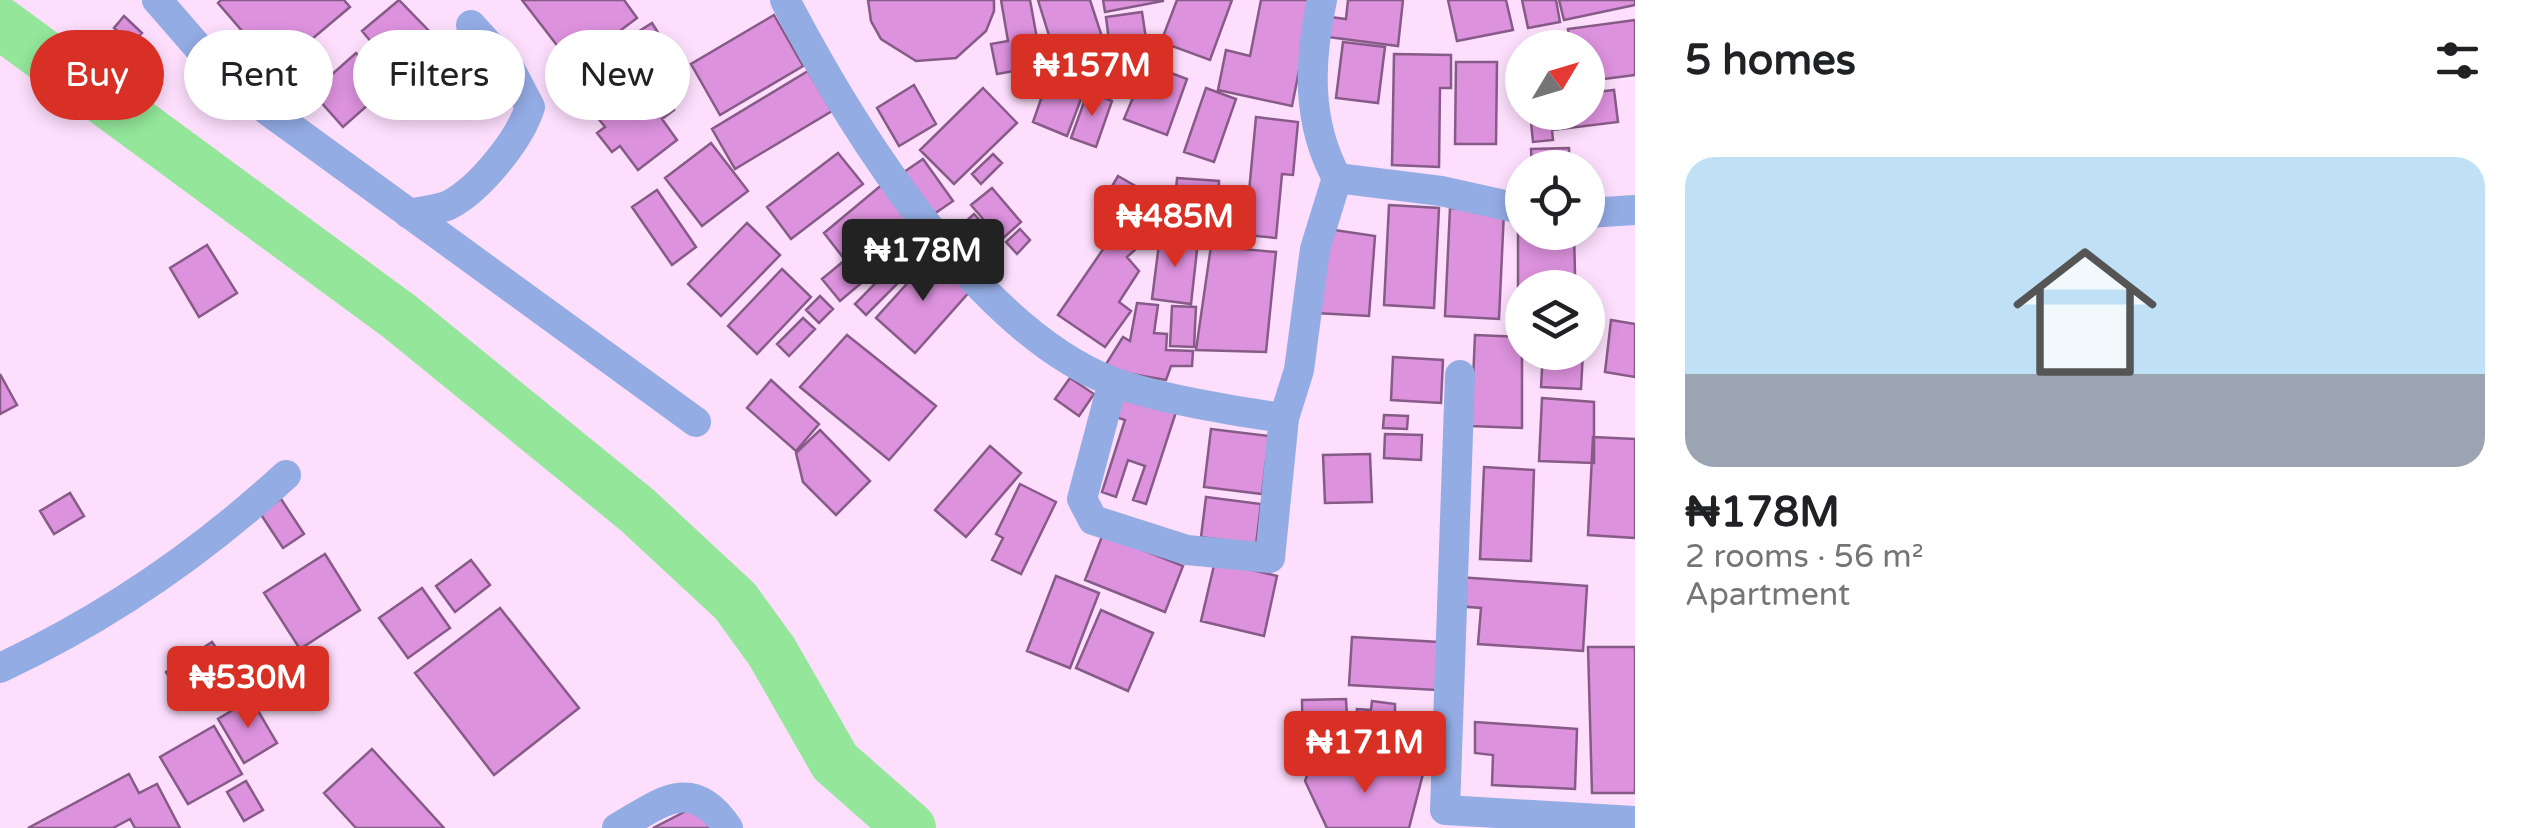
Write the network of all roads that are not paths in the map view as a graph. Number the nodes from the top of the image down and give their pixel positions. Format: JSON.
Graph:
{"nodes":[{"id":1,"x":157,"y":0,"type":"edge"},
{"id":2,"x":785,"y":0,"type":"edge"},
{"id":3,"x":1322,"y":0,"type":"edge"},
{"id":4,"x":471,"y":25,"type":"dead end"},
{"id":5,"x":1337,"y":178,"type":"junction"},
{"id":6,"x":1505,"y":206,"type":"edge"},
{"id":7,"x":1635,"y":210,"type":"edge"},
{"id":8,"x":1605,"y":212,"type":"edge"},
{"id":9,"x":410,"y":214,"type":"junction"},
{"id":10,"x":1460,"y":375,"type":"dead end"},
{"id":11,"x":1113,"y":382,"type":"junction"},
{"id":12,"x":1284,"y":418,"type":"junction"},
{"id":13,"x":696,"y":422,"type":"dead end"},
{"id":14,"x":286,"y":476,"type":"dead end"},
{"id":15,"x":0,"y":668,"type":"edge"},
{"id":16,"x":1635,"y":821,"type":"edge"},
{"id":17,"x":617,"y":828,"type":"edge"},
{"id":18,"x":728,"y":828,"type":"edge"}],
"edges":[{"from":1,"to":9,"type":"street"},
{"from":2,"to":11,"type":"street"},
{"from":3,"to":5,"type":"street"},
{"from":4,"to":9,"type":"street"},
{"from":5,"to":6,"type":"street"},
{"from":5,"to":12,"type":"street"},
{"from":7,"to":8,"type":"street"},
{"from":9,"to":13,"type":"street"},
{"from":10,"to":16,"type":"street"},
{"from":11,"to":12,"type":"street"},
{"from":11,"to":12,"type":"street"},
{"from":14,"to":15,"type":"street"},
{"from":17,"to":18,"type":"street"}]}
